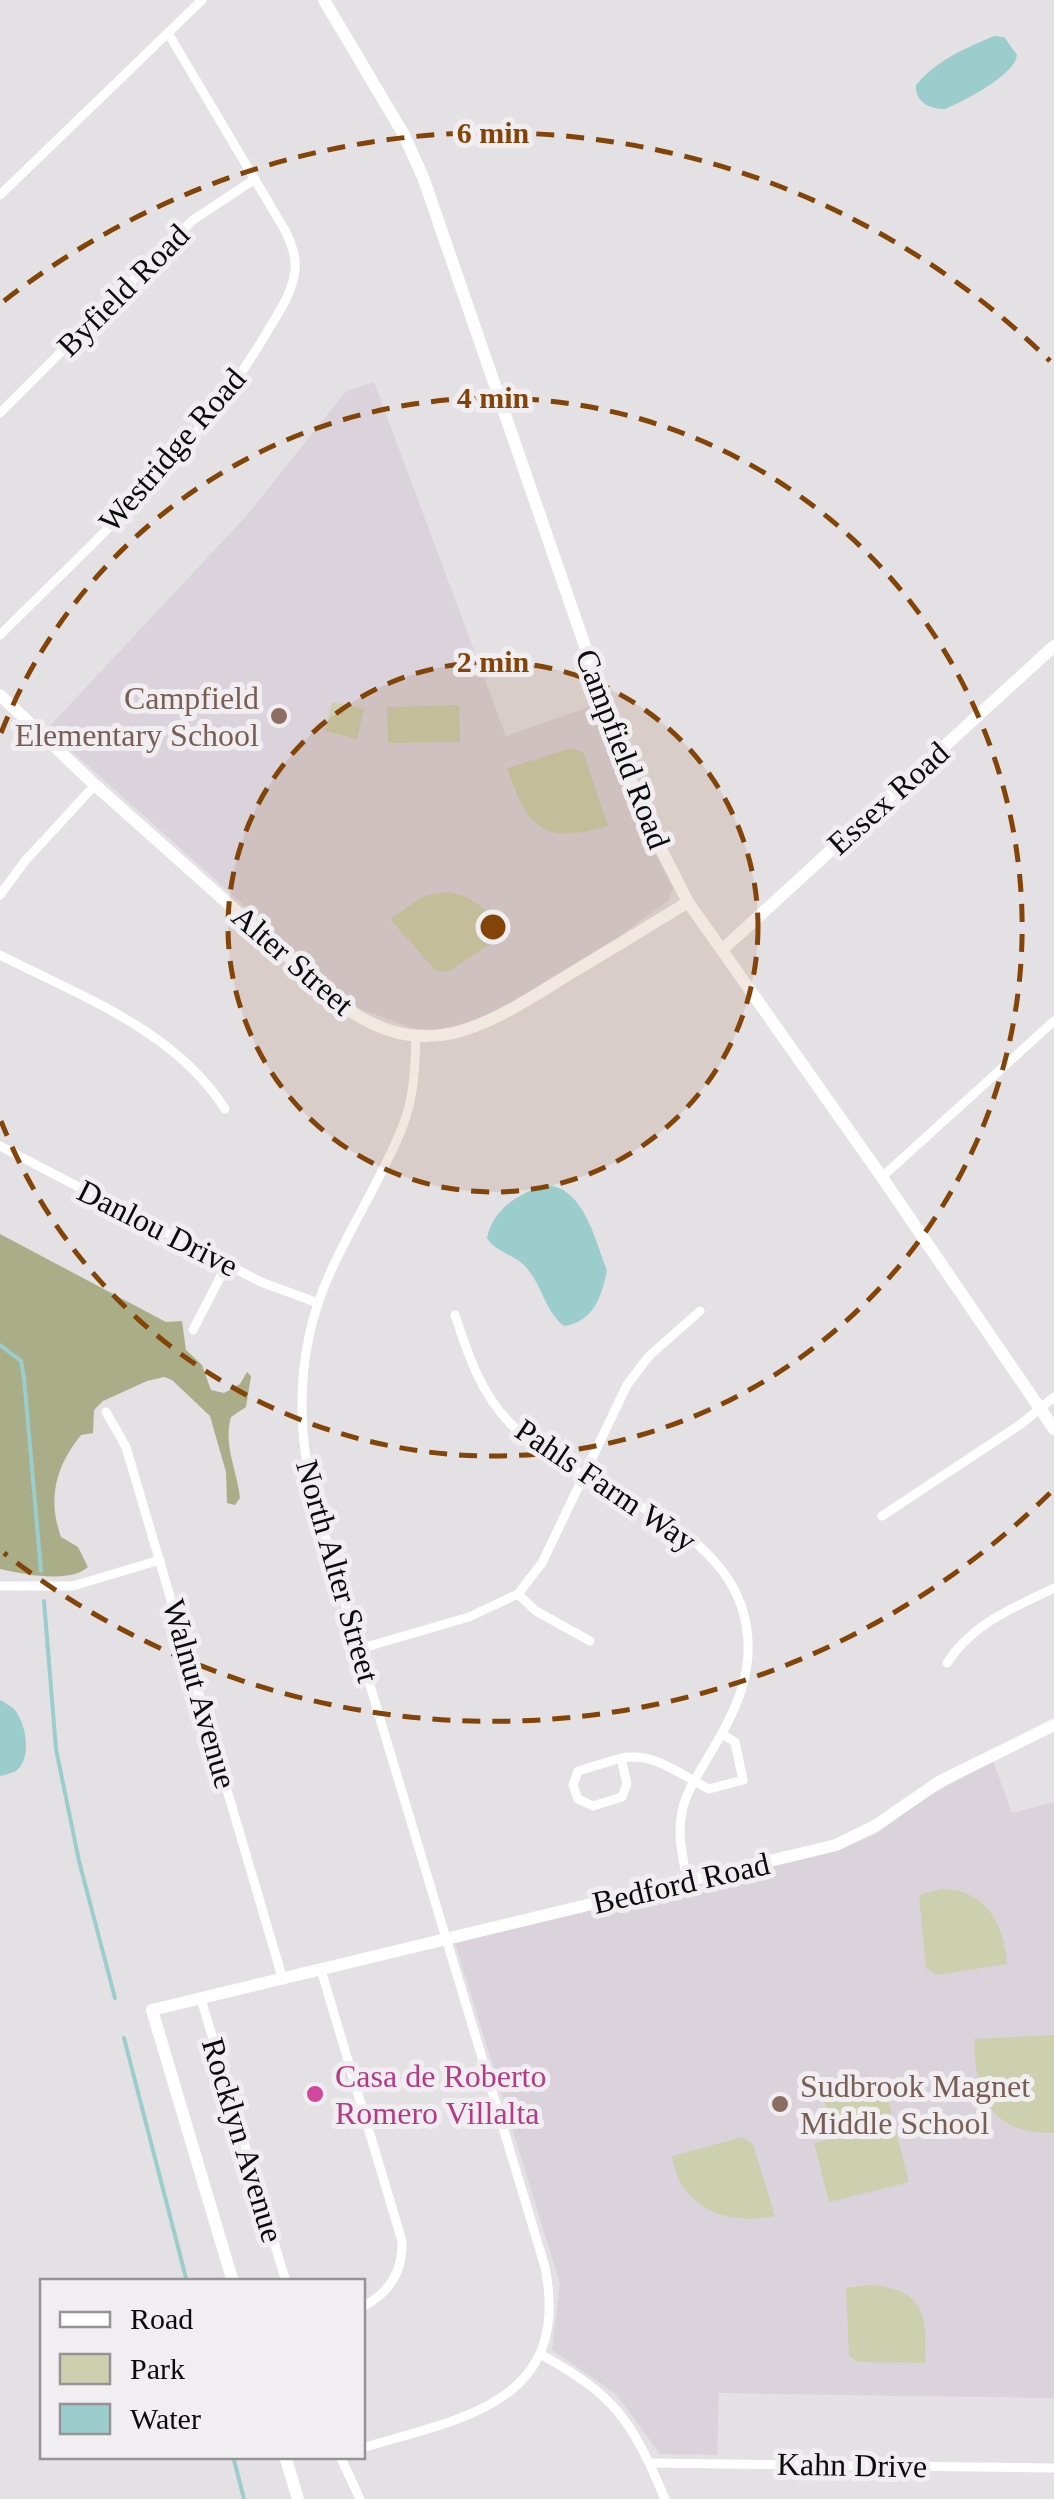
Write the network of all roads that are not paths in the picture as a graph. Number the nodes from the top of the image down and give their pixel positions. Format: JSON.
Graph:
{"nodes":[{"id":1,"x":202,"y":0,"type":"edge"},
{"id":2,"x":324,"y":0,"type":"edge"},
{"id":3,"x":168,"y":33,"type":"junction"},
{"id":4,"x":255,"y":180,"type":"junction"},
{"id":5,"x":0,"y":195,"type":"edge"},
{"id":6,"x":0,"y":413,"type":"edge"},
{"id":7,"x":0,"y":635,"type":"edge"},
{"id":8,"x":1054,"y":646,"type":"edge"},
{"id":9,"x":0,"y":694,"type":"edge"},
{"id":10,"x":95,"y":785,"type":"junction"},
{"id":11,"x":0,"y":895,"type":"edge"},
{"id":12,"x":688,"y":902,"type":"junction"},
{"id":13,"x":723,"y":949,"type":"junction"},
{"id":14,"x":0,"y":955,"type":"edge"},
{"id":15,"x":1054,"y":1021,"type":"edge"},
{"id":16,"x":416,"y":1037,"type":"junction"},
{"id":17,"x":226,"y":1109,"type":"dead end"},
{"id":18,"x":0,"y":1146,"type":"edge"},
{"id":19,"x":882,"y":1178,"type":"junction"},
{"id":20,"x":227,"y":1264,"type":"junction"},
{"id":21,"x":318,"y":1303,"type":"junction"},
{"id":22,"x":700,"y":1310,"type":"dead end"},
{"id":23,"x":455,"y":1314,"type":"dead end"},
{"id":24,"x":193,"y":1330,"type":"dead end"},
{"id":25,"x":1054,"y":1397,"type":"edge"},
{"id":26,"x":1040,"y":1409,"type":"junction"},
{"id":27,"x":106,"y":1412,"type":"dead end"},
{"id":28,"x":1054,"y":1429,"type":"edge"},
{"id":29,"x":582,"y":1474,"type":"junction"},
{"id":30,"x":882,"y":1516,"type":"dead end"},
{"id":31,"x":160,"y":1560,"type":"junction"},
{"id":32,"x":0,"y":1586,"type":"edge"},
{"id":33,"x":1054,"y":1588,"type":"edge"},
{"id":34,"x":518,"y":1594,"type":"junction"},
{"id":35,"x":590,"y":1642,"type":"dead end"},
{"id":36,"x":359,"y":1648,"type":"junction"},
{"id":37,"x":948,"y":1663,"type":"dead end"},
{"id":38,"x":1054,"y":1725,"type":"edge"},
{"id":39,"x":722,"y":1734,"type":"junction"},
{"id":40,"x":621,"y":1758,"type":"junction"},
{"id":41,"x":694,"y":1781,"type":"junction"},
{"id":42,"x":688,"y":1880,"type":"junction"},
{"id":43,"x":445,"y":1938,"type":"junction"},
{"id":44,"x":321,"y":1970,"type":"junction"},
{"id":45,"x":283,"y":1980,"type":"junction"},
{"id":46,"x":200,"y":1999,"type":"junction"},
{"id":47,"x":231,"y":2279,"type":"edge"},
{"id":48,"x":285,"y":2279,"type":"edge"},
{"id":49,"x":365,"y":2305,"type":"edge"},
{"id":50,"x":540,"y":2354,"type":"junction"},
{"id":51,"x":365,"y":2447,"type":"edge"},
{"id":52,"x":286,"y":2459,"type":"edge"},
{"id":53,"x":341,"y":2459,"type":"edge"},
{"id":54,"x":650,"y":2463,"type":"junction"},
{"id":55,"x":1054,"y":2468,"type":"edge"},
{"id":56,"x":298,"y":2499,"type":"edge"},
{"id":57,"x":360,"y":2499,"type":"edge"},
{"id":58,"x":664,"y":2499,"type":"edge"}],
"edges":[{"from":1,"to":3,"type":"street"},
{"from":2,"to":12,"type":"street","name":"Campfield Road"},
{"from":3,"to":4,"type":"street","name":"Westridge Road"},
{"from":3,"to":5,"type":"street"},
{"from":4,"to":6,"type":"street","name":"Byfield Road"},
{"from":4,"to":7,"type":"street","name":"Westridge Road"},
{"from":8,"to":13,"type":"street","name":"Essex Road"},
{"from":9,"to":10,"type":"street","name":"Alter Street"},
{"from":10,"to":11,"type":"street"},
{"from":10,"to":16,"type":"street","name":"Alter Street"},
{"from":12,"to":13,"type":"street","name":"Campfield Road"},
{"from":12,"to":16,"type":"street","name":"Alter Street"},
{"from":13,"to":19,"type":"street","name":"Campfield Road"},
{"from":14,"to":17,"type":"street"},
{"from":15,"to":19,"type":"street"},
{"from":16,"to":21,"type":"street","name":"North Alter Street"},
{"from":18,"to":20,"type":"street","name":"Danlou Drive"},
{"from":19,"to":26,"type":"street","name":"Campfield Road"},
{"from":20,"to":21,"type":"street","name":"Danlou Drive"},
{"from":20,"to":24,"type":"street"},
{"from":21,"to":36,"type":"street","name":"North Alter Street"},
{"from":22,"to":29,"type":"street"},
{"from":23,"to":29,"type":"street","name":"Pahls Farm Way"},
{"from":25,"to":26,"type":"street"},
{"from":26,"to":28,"type":"street","name":"Campfield Road"},
{"from":26,"to":30,"type":"street"},
{"from":27,"to":31,"type":"street","name":"Walnut Avenue"},
{"from":29,"to":34,"type":"street"},
{"from":29,"to":39,"type":"street","name":"Pahls Farm Way"},
{"from":31,"to":32,"type":"street"},
{"from":31,"to":45,"type":"street","name":"Walnut Avenue"},
{"from":33,"to":37,"type":"street"},
{"from":34,"to":35,"type":"street"},
{"from":34,"to":36,"type":"street"},
{"from":36,"to":43,"type":"street","name":"North Alter Street"},
{"from":38,"to":42,"type":"street","name":"Bedford Road"},
{"from":39,"to":41,"type":"street","name":"Pahls Farm Way"},
{"from":39,"to":41,"type":"street"},
{"from":40,"to":40,"type":"street"},
{"from":40,"to":41,"type":"street"},
{"from":41,"to":42,"type":"street","name":"Pahls Farm Way"},
{"from":42,"to":43,"type":"street","name":"Bedford Road"},
{"from":43,"to":44,"type":"street","name":"Bedford Road"},
{"from":43,"to":50,"type":"street","name":"North Alter Street"},
{"from":44,"to":45,"type":"street","name":"Bedford Road"},
{"from":44,"to":49,"type":"street"},
{"from":45,"to":46,"type":"street","name":"Bedford Road"},
{"from":46,"to":47,"type":"street","name":"Bedford Road"},
{"from":46,"to":48,"type":"street","name":"Rocklyn Avenue"},
{"from":50,"to":51,"type":"street"},
{"from":50,"to":54,"type":"street"},
{"from":52,"to":56,"type":"street"},
{"from":53,"to":57,"type":"street"},
{"from":54,"to":55,"type":"street","name":"Kahn Drive"},
{"from":54,"to":58,"type":"street"}]}
